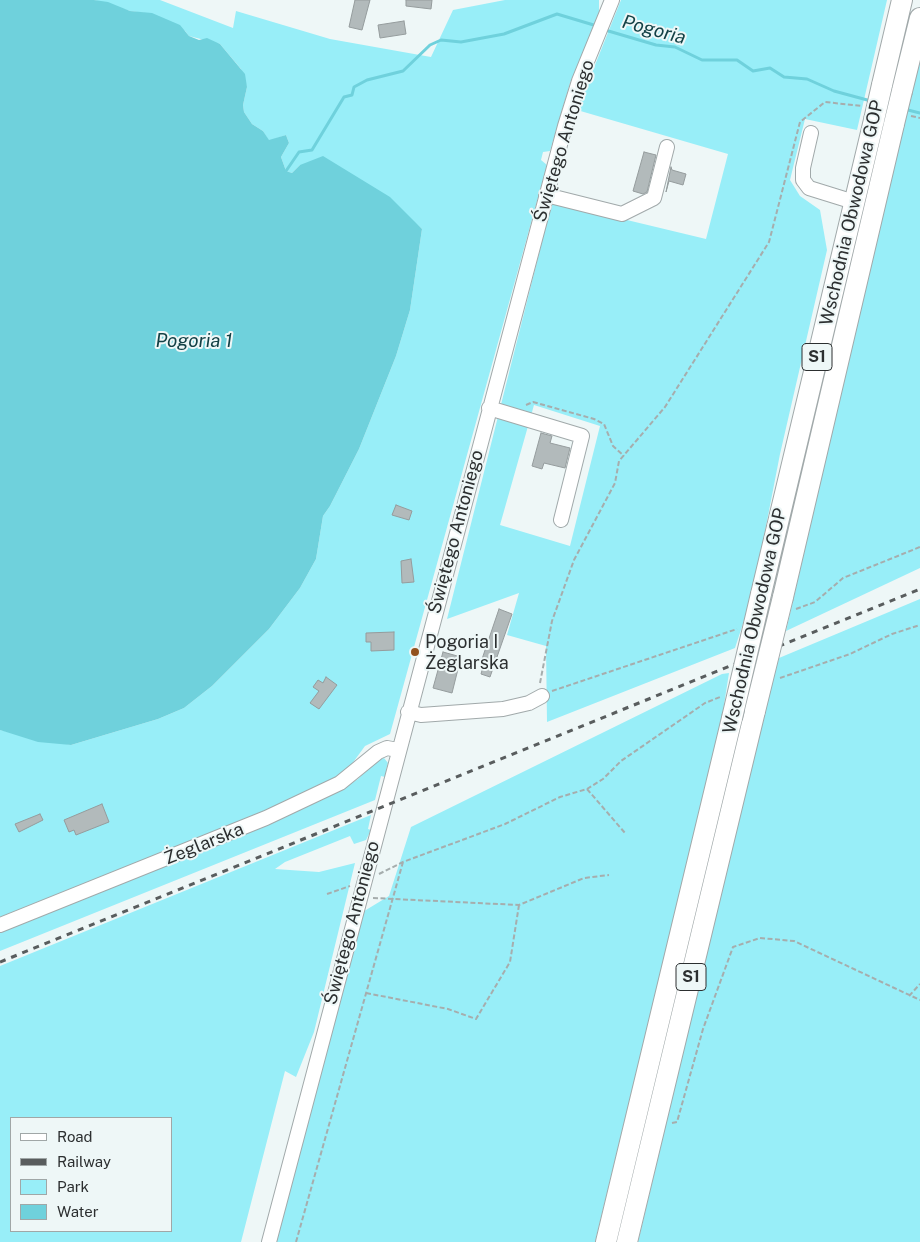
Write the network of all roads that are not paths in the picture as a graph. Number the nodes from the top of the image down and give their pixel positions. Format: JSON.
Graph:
{"nodes":[{"id":1,"x":612,"y":0,"type":"edge"},
{"id":2,"x":902,"y":0,"type":"edge"},
{"id":3,"x":920,"y":18,"type":"edge"},
{"id":4,"x":811,"y":134,"type":"dead end"},
{"id":5,"x":667,"y":146,"type":"dead end"},
{"id":6,"x":546,"y":195,"type":"junction"},
{"id":7,"x":854,"y":202,"type":"junction"},
{"id":8,"x":489,"y":408,"type":"junction"},
{"id":9,"x":561,"y":520,"type":"dead end"},
{"id":10,"x":542,"y":696,"type":"road end"},
{"id":11,"x":408,"y":712,"type":"junction"},
{"id":12,"x":398,"y":750,"type":"junction"},
{"id":13,"x":0,"y":925,"type":"edge"},
{"id":14,"x":269,"y":1242,"type":"edge"},
{"id":15,"x":606,"y":1242,"type":"edge"},
{"id":16,"x":627,"y":1242,"type":"edge"}],
"edges":[{"from":1,"to":6,"type":"street","name":"Świętego Antoniego"},
{"from":2,"to":7,"type":"highway","name":"Wschodnia Obwodowa GOP","number":"S1","bridge":true},
{"from":3,"to":16,"type":"highway","name":"Wschodnia Obwodowa GOP","number":"S1","bridge":true},
{"from":4,"to":7,"type":"street"},
{"from":5,"to":6,"type":"street"},
{"from":6,"to":8,"type":"street","name":"Świętego Antoniego"},
{"from":7,"to":15,"type":"highway","name":"Wschodnia Obwodowa GOP","number":"S1","bridge":true},
{"from":8,"to":9,"type":"street"},
{"from":8,"to":11,"type":"street","name":"Świętego Antoniego"},
{"from":10,"to":11,"type":"street"},
{"from":11,"to":12,"type":"street","name":"Świętego Antoniego"},
{"from":12,"to":13,"type":"street","name":"Żeglarska"},
{"from":12,"to":14,"type":"street","name":"Świętego Antoniego"}]}
